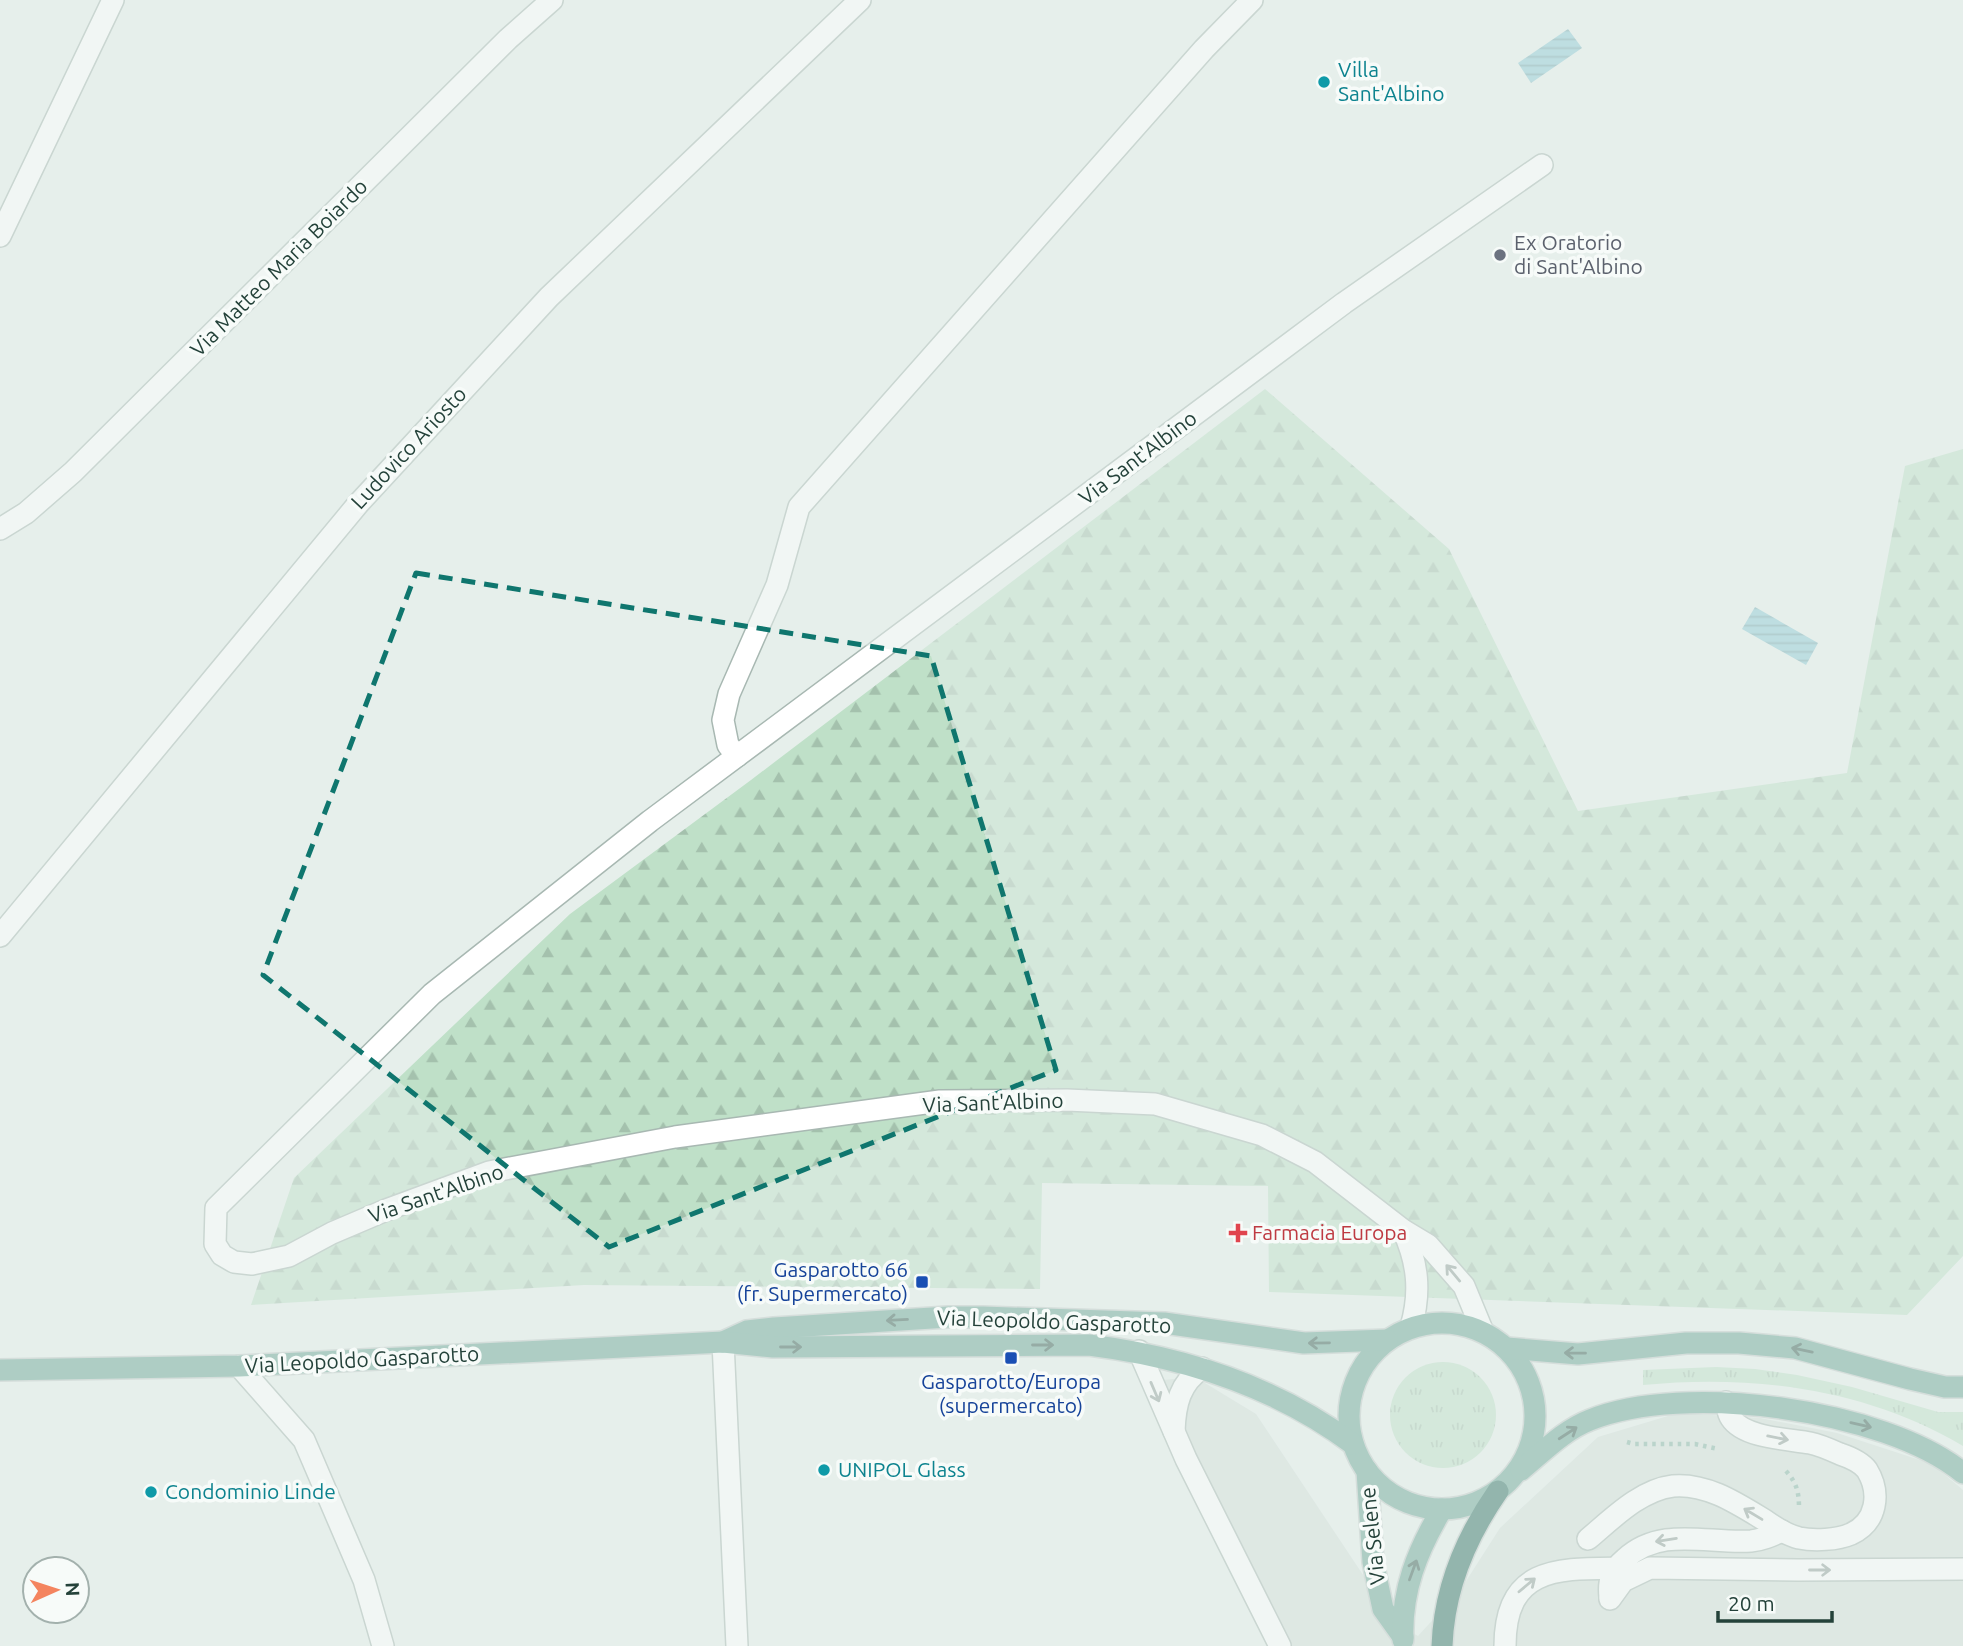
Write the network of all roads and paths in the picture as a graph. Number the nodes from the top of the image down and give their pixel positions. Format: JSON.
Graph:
{"nodes":[{"id":1,"x":113,"y":0,"type":"edge"},
{"id":2,"x":552,"y":0,"type":"edge"},
{"id":3,"x":860,"y":0,"type":"edge"},
{"id":4,"x":1252,"y":0,"type":"edge"},
{"id":5,"x":1542,"y":165,"type":"dead end"},
{"id":6,"x":0,"y":236,"type":"edge"},
{"id":7,"x":0,"y":529,"type":"edge"},
{"id":8,"x":737,"y":756,"type":"junction"},
{"id":9,"x":0,"y":936,"type":"edge"},
{"id":10,"x":1403,"y":1230,"type":"junction"},
{"id":11,"x":1411,"y":1327,"type":"junction"},
{"id":12,"x":1483,"y":1332,"type":"junction"},
{"id":13,"x":1387,"y":1340,"type":"junction"},
{"id":14,"x":723,"y":1342,"type":"junction"},
{"id":15,"x":1507,"y":1348,"type":"junction"},
{"id":16,"x":1139,"y":1351,"type":"junction"},
{"id":17,"x":239,"y":1366,"type":"junction"},
{"id":18,"x":1202,"y":1368,"type":"junction"},
{"id":19,"x":0,"y":1370,"type":"edge"},
{"id":20,"x":1963,"y":1387,"type":"edge"},
{"id":21,"x":1726,"y":1402,"type":"junction"},
{"id":22,"x":1174,"y":1433,"type":"junction"},
{"id":23,"x":1622,"y":1439,"type":"dead end"},
{"id":24,"x":1353,"y":1444,"type":"junction"},
{"id":25,"x":1719,"y":1450,"type":"dead end"},
{"id":26,"x":1785,"y":1470,"type":"dead end"},
{"id":27,"x":1367,"y":1471,"type":"junction"},
{"id":28,"x":1963,"y":1473,"type":"edge"},
{"id":29,"x":1514,"y":1475,"type":"junction"},
{"id":30,"x":1497,"y":1491,"type":"junction"},
{"id":31,"x":1443,"y":1509,"type":"junction"},
{"id":32,"x":1799,"y":1518,"type":"dead end"},
{"id":33,"x":1782,"y":1531,"type":"junction"},
{"id":34,"x":1588,"y":1539,"type":"dead end"},
{"id":35,"x":1650,"y":1568,"type":"junction"},
{"id":36,"x":1614,"y":1569,"type":"junction"},
{"id":37,"x":1963,"y":1569,"type":"edge"},
{"id":38,"x":1403,"y":1641,"type":"edge"},
{"id":39,"x":383,"y":1646,"type":"edge"},
{"id":40,"x":737,"y":1646,"type":"edge"},
{"id":41,"x":1280,"y":1646,"type":"edge"},
{"id":42,"x":1442,"y":1646,"type":"edge"},
{"id":43,"x":1505,"y":1646,"type":"edge"}],
"edges":[{"from":1,"to":6,"type":"street"},
{"from":2,"to":7,"type":"street","name":"Via Matteo Maria Boiardo"},
{"from":3,"to":9,"type":"street","name":"Ludovico Ariosto"},
{"from":4,"to":8,"type":"street"},
{"from":5,"to":8,"type":"street","name":"Via Sant'Albino"},
{"from":8,"to":10,"type":"street","name":"Via Sant'Albino"},
{"from":10,"to":11,"type":"street"},
{"from":12,"to":10,"type":"street","name":"Via Sant'Albino","one_way":true},
{"from":11,"to":12,"type":"main road","name":"Via Leopoldo Gasparotto"},
{"from":11,"to":13,"type":"main road","name":"Via Leopoldo Gasparotto"},
{"from":12,"to":15,"type":"main road","name":"Via Leopoldo Gasparotto"},
{"from":13,"to":14,"type":"main road","name":"Via Leopoldo Gasparotto","one_way":true},
{"from":13,"to":24,"type":"main road","name":"Via Leopoldo Gasparotto"},
{"from":14,"to":16,"type":"main road","name":"Via Leopoldo Gasparotto","one_way":true},
{"from":14,"to":17,"type":"main road","name":"Via Leopoldo Gasparotto"},
{"from":14,"to":40,"type":"street"},
{"from":20,"to":15,"type":"main road","name":"Via Leopoldo Gasparotto","one_way":true},
{"from":15,"to":29,"type":"main road","name":"Via Leopoldo Gasparotto"},
{"from":16,"to":18,"type":"main road","name":"Via Leopoldo Gasparotto"},
{"from":16,"to":22,"type":"street","one_way":true},
{"from":17,"to":19,"type":"main road","name":"Via Leopoldo Gasparotto"},
{"from":17,"to":39,"type":"street"},
{"from":18,"to":22,"type":"street"},
{"from":18,"to":24,"type":"main road","name":"Via Leopoldo Gasparotto"},
{"from":21,"to":28,"type":"main road","name":"Via Leopoldo Gasparotto","one_way":true},
{"from":29,"to":21,"type":"main road","name":"Via Leopoldo Gasparotto","one_way":true},
{"from":21,"to":33,"type":"street","one_way":true},
{"from":22,"to":41,"type":"street"},
{"from":23,"to":25,"type":"path"},
{"from":24,"to":27,"type":"main road","name":"Via Leopoldo Gasparotto"},
{"from":26,"to":32,"type":"path"},
{"from":27,"to":31,"type":"main road","name":"Via Leopoldo Gasparotto"},
{"from":27,"to":38,"type":"main road","name":"Via Selene"},
{"from":29,"to":30,"type":"main road","name":"Via Leopoldo Gasparotto"},
{"from":30,"to":31,"type":"main road","name":"Via Leopoldo Gasparotto"},
{"from":30,"to":42,"type":"highway"},
{"from":38,"to":31,"type":"main road","name":"Via Selene","one_way":true},
{"from":33,"to":34,"type":"street","one_way":true},
{"from":33,"to":36,"type":"street","one_way":true},
{"from":35,"to":36,"type":"street"},
{"from":35,"to":36,"type":"street"},
{"from":35,"to":37,"type":"street","one_way":true},
{"from":43,"to":36,"type":"street","one_way":true}]}
